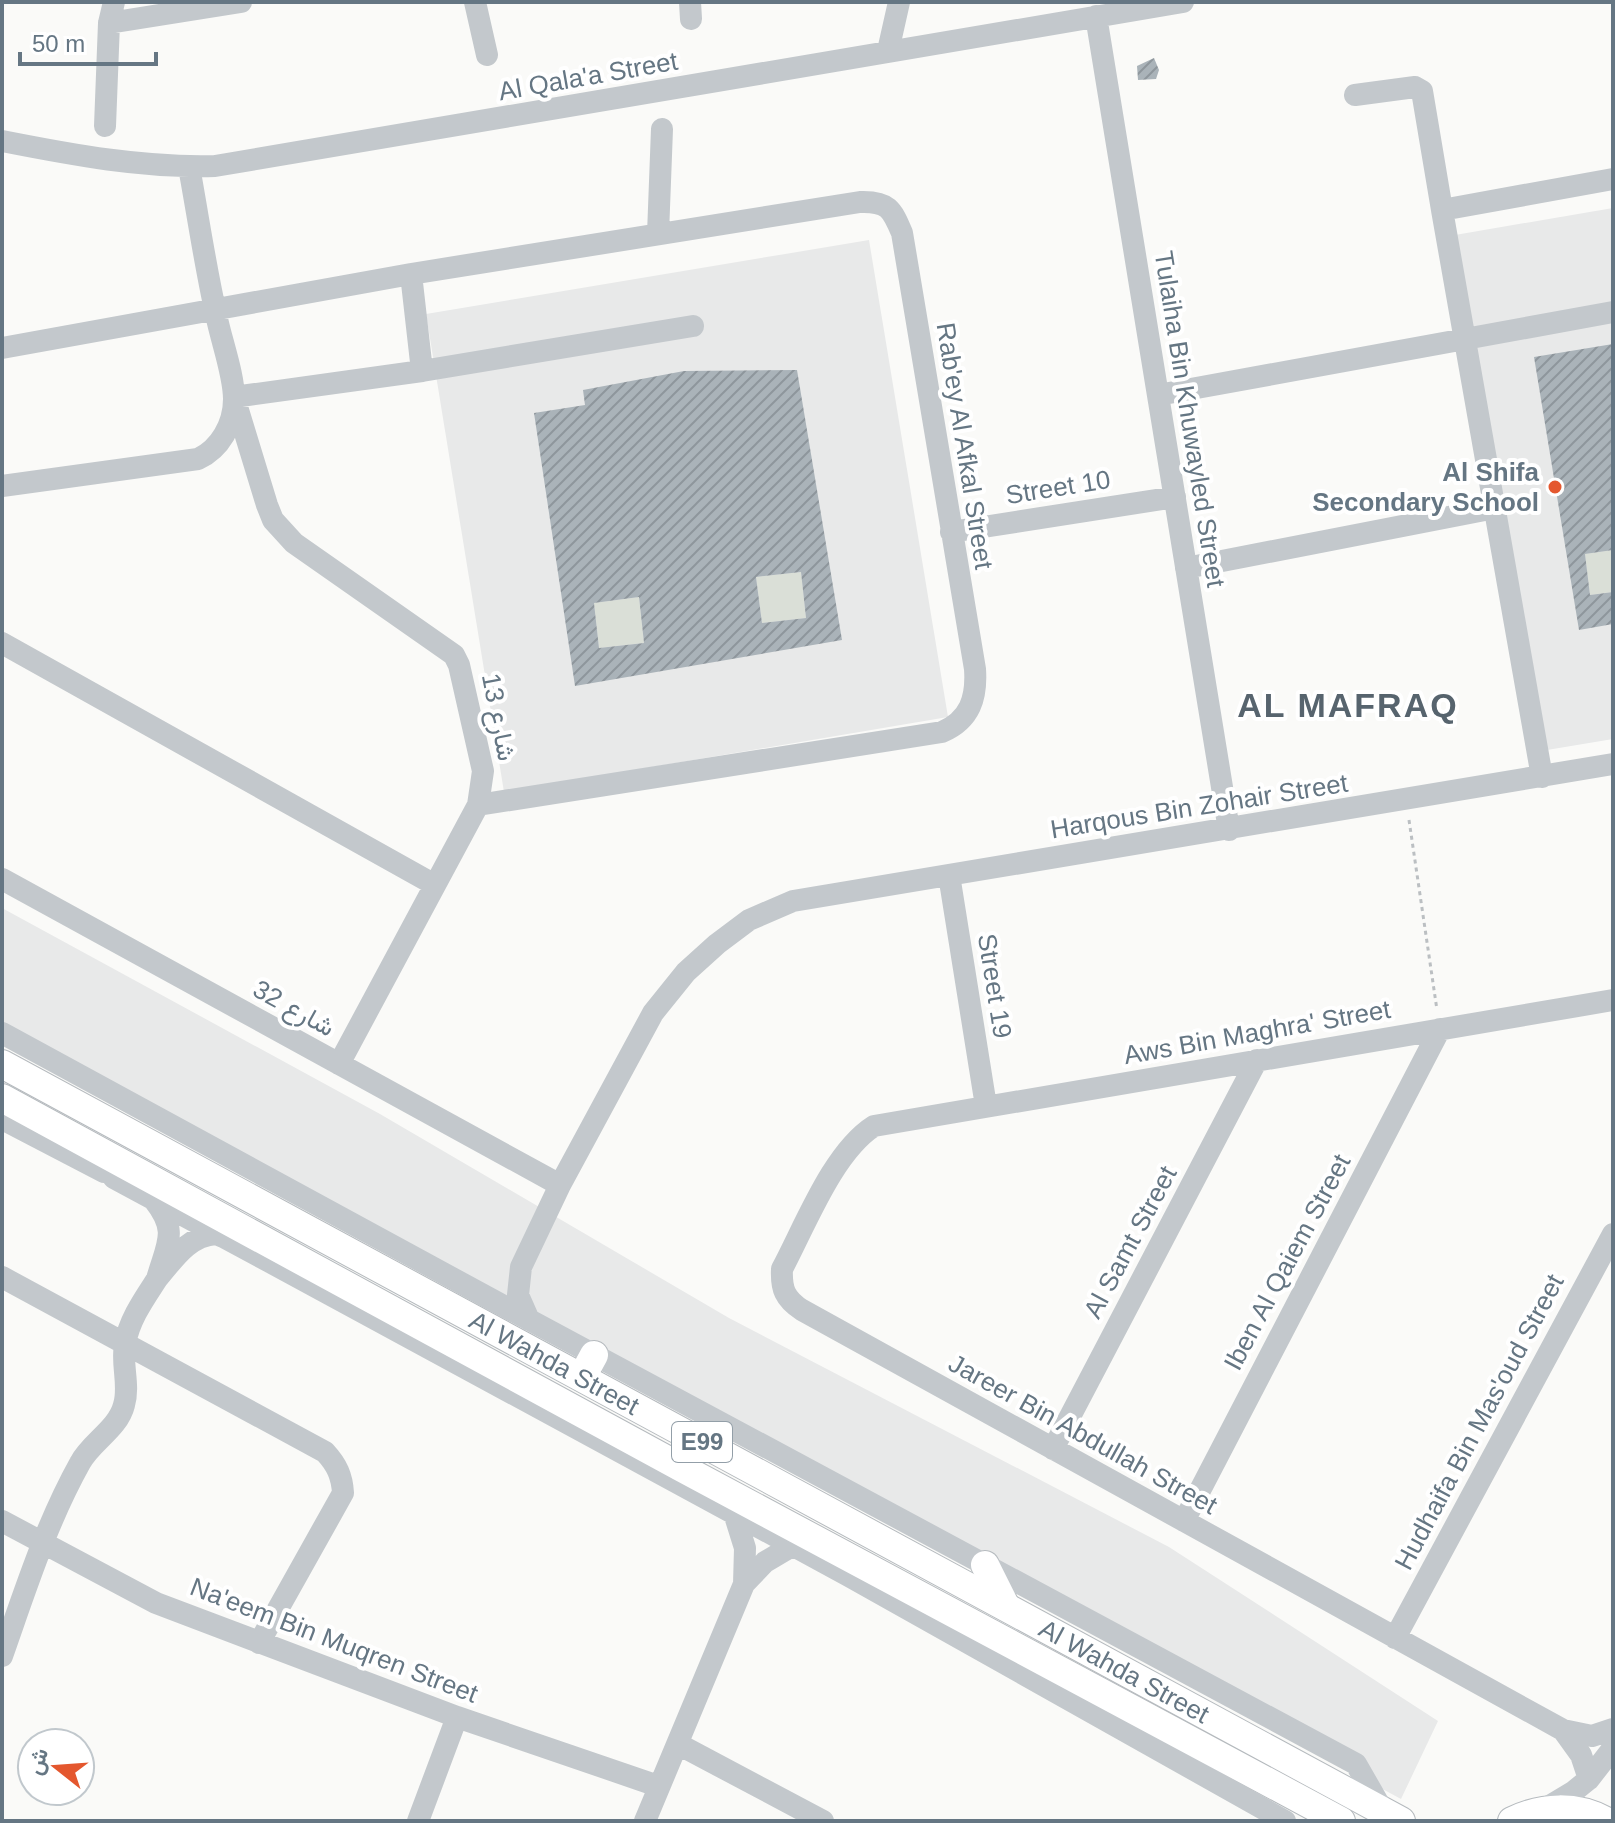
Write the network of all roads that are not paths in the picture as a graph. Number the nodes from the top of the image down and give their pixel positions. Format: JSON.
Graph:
{"nodes":[{"id":1,"x":241,"y":2,"type":"edge"},
{"id":2,"x":475,"y":2,"type":"edge"},
{"id":3,"x":899,"y":2,"type":"edge"},
{"id":4,"x":1183,"y":2,"type":"edge"},
{"id":5,"x":111,"y":12,"type":"edge"},
{"id":6,"x":1096,"y":16,"type":"junction"},
{"id":7,"x":888,"y":51,"type":"junction"},
{"id":8,"x":487,"y":55,"type":"dead end"},
{"id":9,"x":1355,"y":95,"type":"dead end"},
{"id":10,"x":105,"y":126,"type":"dead end"},
{"id":11,"x":662,"y":129,"type":"dead end"},
{"id":12,"x":2,"y":141,"type":"edge"},
{"id":13,"x":189,"y":167,"type":"junction"},
{"id":14,"x":1613,"y":179,"type":"edge"},
{"id":15,"x":1442,"y":210,"type":"junction"},
{"id":16,"x":658,"y":234,"type":"junction"},
{"id":17,"x":411,"y":274,"type":"junction"},
{"id":18,"x":215,"y":308,"type":"junction"},
{"id":19,"x":1613,"y":312,"type":"edge"},
{"id":20,"x":693,"y":326,"type":"dead end"},
{"id":21,"x":1465,"y":338,"type":"junction"},
{"id":22,"x":2,"y":348,"type":"edge"},
{"id":23,"x":422,"y":371,"type":"junction"},
{"id":24,"x":1158,"y":395,"type":"junction"},
{"id":25,"x":234,"y":397,"type":"junction"},
{"id":26,"x":2,"y":486,"type":"edge"},
{"id":27,"x":1175,"y":497,"type":"junction"},
{"id":28,"x":1495,"y":508,"type":"junction"},
{"id":29,"x":951,"y":532,"type":"junction"},
{"id":30,"x":1186,"y":568,"type":"junction"},
{"id":31,"x":2,"y":643,"type":"edge"},
{"id":32,"x":1613,"y":764,"type":"edge"},
{"id":33,"x":1542,"y":777,"type":"junction"},
{"id":34,"x":478,"y":805,"type":"junction"},
{"id":35,"x":1229,"y":830,"type":"junction"},
{"id":36,"x":949,"y":875,"type":"junction"},
{"id":37,"x":2,"y":879,"type":"edge"},
{"id":38,"x":435,"y":885,"type":"junction"},
{"id":39,"x":1613,"y":1000,"type":"edge"},
{"id":40,"x":1440,"y":1029,"type":"junction"},
{"id":41,"x":2,"y":1033,"type":"edge"},
{"id":42,"x":1257,"y":1060,"type":"junction"},
{"id":43,"x":2,"y":1064,"type":"edge"},
{"id":44,"x":339,"y":1064,"type":"junction"},
{"id":45,"x":2,"y":1098,"type":"edge"},
{"id":46,"x":986,"y":1106,"type":"junction"},
{"id":47,"x":2,"y":1119,"type":"edge"},
{"id":48,"x":910,"y":1119,"type":"joint"},
{"id":49,"x":85,"y":1143,"type":"junction"},
{"id":50,"x":114,"y":1178,"type":"junction"},
{"id":51,"x":560,"y":1185,"type":"junction"},
{"id":52,"x":151,"y":1196,"type":"junction"},
{"id":53,"x":1613,"y":1234,"type":"edge"},
{"id":54,"x":223,"y":1237,"type":"junction"},
{"id":55,"x":270,"y":1262,"type":"junction"},
{"id":56,"x":305,"y":1264,"type":"junction"},
{"id":57,"x":521,"y":1267,"type":"junction"},
{"id":58,"x":2,"y":1277,"type":"edge"},
{"id":59,"x":157,"y":1279,"type":"junction"},
{"id":60,"x":474,"y":1290,"type":"junction"},
{"id":61,"x":529,"y":1320,"type":"junction"},
{"id":62,"x":124,"y":1345,"type":"junction"},
{"id":63,"x":588,"y":1366,"type":"junction"},
{"id":64,"x":1053,"y":1449,"type":"junction"},
{"id":65,"x":678,"y":1475,"type":"junction"},
{"id":66,"x":735,"y":1516,"type":"junction"},
{"id":67,"x":2,"y":1521,"type":"edge"},
{"id":68,"x":1184,"y":1521,"type":"junction"},
{"id":69,"x":42,"y":1544,"type":"junction"},
{"id":70,"x":792,"y":1546,"type":"junction"},
{"id":71,"x":985,"y":1565,"type":"junction"},
{"id":72,"x":882,"y":1575,"type":"junction"},
{"id":73,"x":849,"y":1576,"type":"junction"},
{"id":74,"x":744,"y":1584,"type":"junction"},
{"id":75,"x":1005,"y":1605,"type":"junction"},
{"id":76,"x":1395,"y":1638,"type":"junction"},
{"id":77,"x":259,"y":1643,"type":"junction"},
{"id":78,"x":2,"y":1656,"type":"edge"},
{"id":79,"x":457,"y":1717,"type":"junction"},
{"id":80,"x":1613,"y":1729,"type":"edge"},
{"id":81,"x":1563,"y":1730,"type":"junction"},
{"id":82,"x":678,"y":1744,"type":"junction"},
{"id":83,"x":1613,"y":1748,"type":"edge"},
{"id":84,"x":1589,"y":1779,"type":"junction"},
{"id":85,"x":658,"y":1786,"type":"junction"},
{"id":86,"x":1542,"y":1810,"type":"junction"},
{"id":87,"x":1392,"y":1816,"type":"edge"},
{"id":88,"x":418,"y":1821,"type":"edge"},
{"id":89,"x":645,"y":1821,"type":"edge"},
{"id":90,"x":823,"y":1821,"type":"edge"},
{"id":91,"x":1285,"y":1821,"type":"edge"},
{"id":92,"x":1341,"y":1821,"type":"edge"},
{"id":93,"x":1512,"y":1821,"type":"edge"},
{"id":94,"x":1606,"y":1821,"type":"edge"}],
"edges":[{"from":1,"to":5,"type":"street"},
{"from":2,"to":8,"type":"street"},
{"from":3,"to":7,"type":"street"},
{"from":4,"to":6,"type":"street","name":"Al Qala'a Street"},
{"from":5,"to":10,"type":"street"},
{"from":6,"to":7,"type":"street","name":"Al Qala'a Street"},
{"from":6,"to":24,"type":"street","name":"Tulaiha Bin Khuwayled Street"},
{"from":7,"to":13,"type":"street","name":"Al Qala'a Street"},
{"from":9,"to":15,"type":"street"},
{"from":11,"to":16,"type":"street"},
{"from":12,"to":13,"type":"street","name":"Al Qala'a Street"},
{"from":13,"to":18,"type":"street","name":"شارع 13"},
{"from":14,"to":15,"type":"street"},
{"from":15,"to":21,"type":"street"},
{"from":16,"to":17,"type":"street"},
{"from":16,"to":29,"type":"street","name":"Rab'ey Al Afkal Street"},
{"from":17,"to":18,"type":"street"},
{"from":17,"to":23,"type":"street"},
{"from":18,"to":22,"type":"street"},
{"from":18,"to":25,"type":"street","name":"شارع 13"},
{"from":19,"to":21,"type":"street"},
{"from":20,"to":23,"type":"street"},
{"from":21,"to":24,"type":"street"},
{"from":21,"to":28,"type":"street"},
{"from":23,"to":25,"type":"street"},
{"from":24,"to":27,"type":"street","name":"Tulaiha Bin Khuwayled Street"},
{"from":25,"to":26,"type":"street"},
{"from":25,"to":34,"type":"street","name":"شارع 13"},
{"from":27,"to":29,"type":"street","name":"Street 10"},
{"from":27,"to":30,"type":"street","name":"Tulaiha Bin Khuwayled Street"},
{"from":28,"to":30,"type":"street"},
{"from":28,"to":33,"type":"street"},
{"from":29,"to":34,"type":"street","name":"Rab'ey Al Afkal Street"},
{"from":30,"to":35,"type":"street","name":"Tulaiha Bin Khuwayled Street"},
{"from":31,"to":38,"type":"street"},
{"from":32,"to":33,"type":"street","name":"Harqous Bin Zohair Street"},
{"from":33,"to":35,"type":"street","name":"Harqous Bin Zohair Street"},
{"from":34,"to":38,"type":"street","name":"شارع 13"},
{"from":35,"to":36,"type":"street","name":"Harqous Bin Zohair Street"},
{"from":36,"to":46,"type":"street","name":"Street 19"},
{"from":36,"to":51,"type":"street","name":"Harqous Bin Zohair Street"},
{"from":37,"to":44,"type":"street","name":"شارع 32"},
{"from":38,"to":44,"type":"street","name":"شارع 13"},
{"from":39,"to":40,"type":"street","name":"Aws Bin Maghra' Street"},
{"from":40,"to":42,"type":"street","name":"Aws Bin Maghra' Street"},
{"from":40,"to":68,"type":"street","name":"Iben Al Qaiem Street"},
{"from":41,"to":60,"type":"street"},
{"from":42,"to":46,"type":"street","name":"Aws Bin Maghra' Street"},
{"from":42,"to":64,"type":"street","name":"Al Samt Street"},
{"from":43,"to":63,"type":"main road","name":"Al Wahda Street","number":"E99"},
{"from":44,"to":51,"type":"street","name":"شارع 32"},
{"from":45,"to":49,"type":"main road","name":"Al Wahda Street","number":"E99"},
{"from":46,"to":48,"type":"street","name":"Aws Bin Maghra' Street"},
{"from":47,"to":50,"type":"street"},
{"from":48,"to":64,"type":"street","name":"Jareer Bin Abdullah Street"},
{"from":49,"to":50,"type":"street"},
{"from":49,"to":56,"type":"main road","name":"Al Wahda Street","number":"E99"},
{"from":50,"to":52,"type":"street"},
{"from":51,"to":57,"type":"street","name":"Harqous Bin Zohair Street"},
{"from":52,"to":54,"type":"street"},
{"from":52,"to":59,"type":"street"},
{"from":53,"to":76,"type":"street","name":"Hudhaifa Bin Mas'oud Street"},
{"from":54,"to":55,"type":"street"},
{"from":54,"to":59,"type":"street"},
{"from":55,"to":56,"type":"street"},
{"from":55,"to":65,"type":"street"},
{"from":56,"to":65,"type":"main road","name":"Al Wahda Street","number":"E99"},
{"from":57,"to":60,"type":"street"},
{"from":57,"to":61,"type":"street"},
{"from":58,"to":62,"type":"street"},
{"from":59,"to":62,"type":"street"},
{"from":60,"to":61,"type":"street"},
{"from":61,"to":63,"type":"street"},
{"from":62,"to":69,"type":"street"},
{"from":62,"to":77,"type":"street"},
{"from":63,"to":71,"type":"street"},
{"from":63,"to":75,"type":"main road","name":"Al Wahda Street","number":"E99"},
{"from":64,"to":68,"type":"street","name":"Jareer Bin Abdullah Street"},
{"from":65,"to":66,"type":"street"},
{"from":65,"to":72,"type":"main road","name":"Al Wahda Street","number":"E99"},
{"from":66,"to":70,"type":"street"},
{"from":66,"to":74,"type":"street"},
{"from":67,"to":69,"type":"street","name":"Na'eem Bin Muqren Street"},
{"from":68,"to":76,"type":"street","name":"Jareer Bin Abdullah Street"},
{"from":69,"to":77,"type":"street","name":"Na'eem Bin Muqren Street"},
{"from":69,"to":78,"type":"street"},
{"from":70,"to":73,"type":"street"},
{"from":70,"to":74,"type":"street"},
{"from":71,"to":75,"type":"main road"},
{"from":71,"to":87,"type":"street"},
{"from":72,"to":73,"type":"main road"},
{"from":72,"to":92,"type":"main road","name":"Al Wahda Street","number":"E99"},
{"from":73,"to":91,"type":"street"},
{"from":74,"to":82,"type":"street"},
{"from":75,"to":87,"type":"main road","name":"Al Wahda Street","number":"E99"},
{"from":76,"to":81,"type":"street","name":"Jareer Bin Abdullah Street"},
{"from":77,"to":79,"type":"street","name":"Na'eem Bin Muqren Street"},
{"from":79,"to":85,"type":"street","name":"Na'eem Bin Muqren Street"},
{"from":79,"to":88,"type":"street"},
{"from":80,"to":81,"type":"street","name":"Jareer Bin Abdullah Street"},
{"from":81,"to":84,"type":"street","name":"Jareer Bin Abdullah Street"},
{"from":82,"to":85,"type":"street"},
{"from":82,"to":90,"type":"street"},
{"from":83,"to":84,"type":"street"},
{"from":84,"to":86,"type":"street"},
{"from":85,"to":89,"type":"street"},
{"from":86,"to":93,"type":"main road"},
{"from":86,"to":94,"type":"main road"}]}
